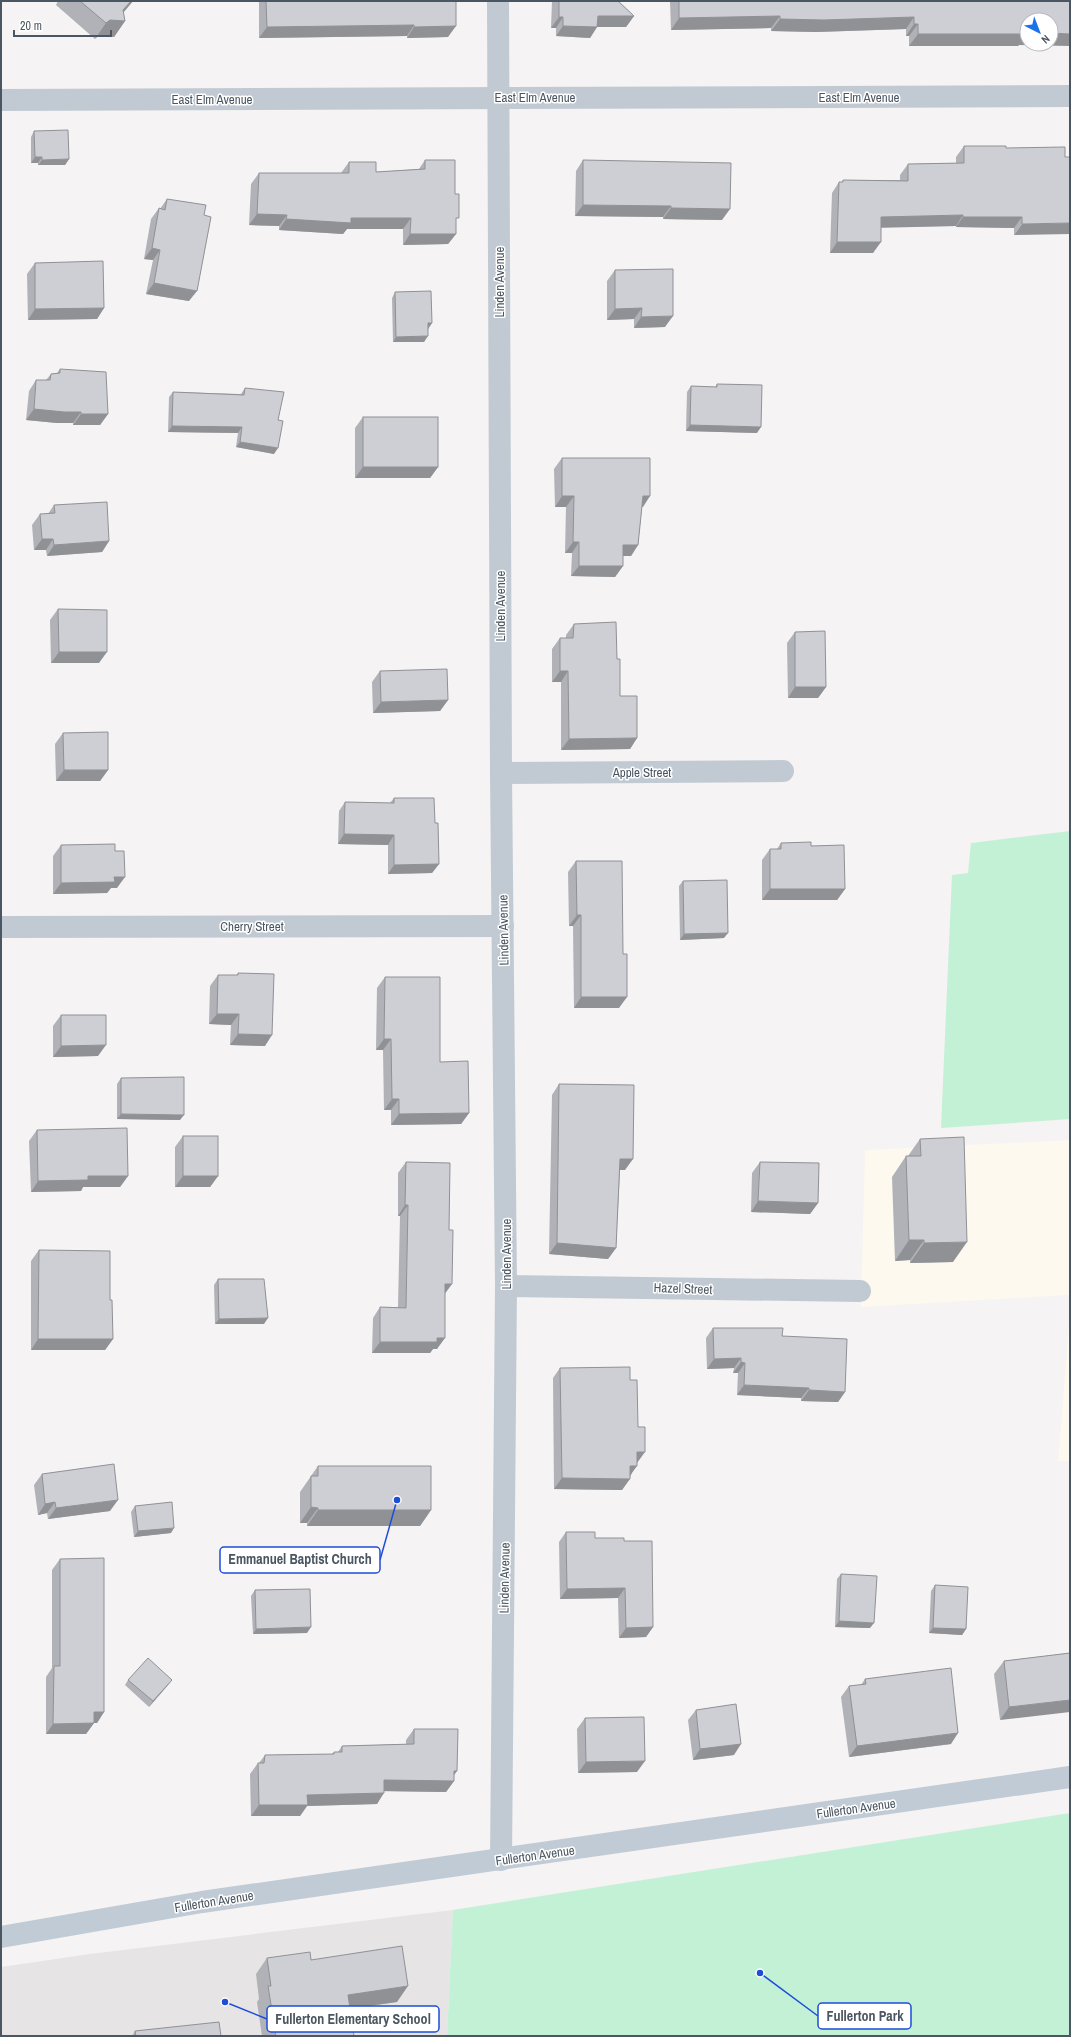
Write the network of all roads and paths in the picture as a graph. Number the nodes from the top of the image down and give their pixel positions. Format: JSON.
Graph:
{"nodes":[{"id":1,"x":498,"y":1,"type":"edge"},
{"id":2,"x":1070,"y":96,"type":"edge"},
{"id":3,"x":498,"y":97,"type":"junction"},
{"id":4,"x":1,"y":100,"type":"edge"},
{"id":5,"x":783,"y":771,"type":"dead end"},
{"id":6,"x":501,"y":773,"type":"junction"},
{"id":7,"x":503,"y":926,"type":"junction"},
{"id":8,"x":1,"y":927,"type":"edge"},
{"id":9,"x":506,"y":1286,"type":"junction"},
{"id":10,"x":860,"y":1291,"type":"dead end"},
{"id":11,"x":1070,"y":1778,"type":"edge"},
{"id":12,"x":501,"y":1860,"type":"junction"},
{"id":13,"x":1,"y":1937,"type":"edge"}],
"edges":[{"from":1,"to":3,"type":"street","name":"Linden Avenue"},
{"from":2,"to":3,"type":"street","name":"East Elm Avenue"},
{"from":3,"to":4,"type":"street","name":"East Elm Avenue"},
{"from":3,"to":6,"type":"street","name":"Linden Avenue"},
{"from":5,"to":6,"type":"street","name":"Apple Street"},
{"from":6,"to":7,"type":"street","name":"Linden Avenue"},
{"from":7,"to":8,"type":"street","name":"Cherry Street"},
{"from":7,"to":9,"type":"street","name":"Linden Avenue"},
{"from":9,"to":10,"type":"street","name":"Hazel Street"},
{"from":9,"to":12,"type":"street","name":"Linden Avenue"},
{"from":11,"to":12,"type":"street","name":"Fullerton Avenue"},
{"from":12,"to":13,"type":"street","name":"Fullerton Avenue"}]}
